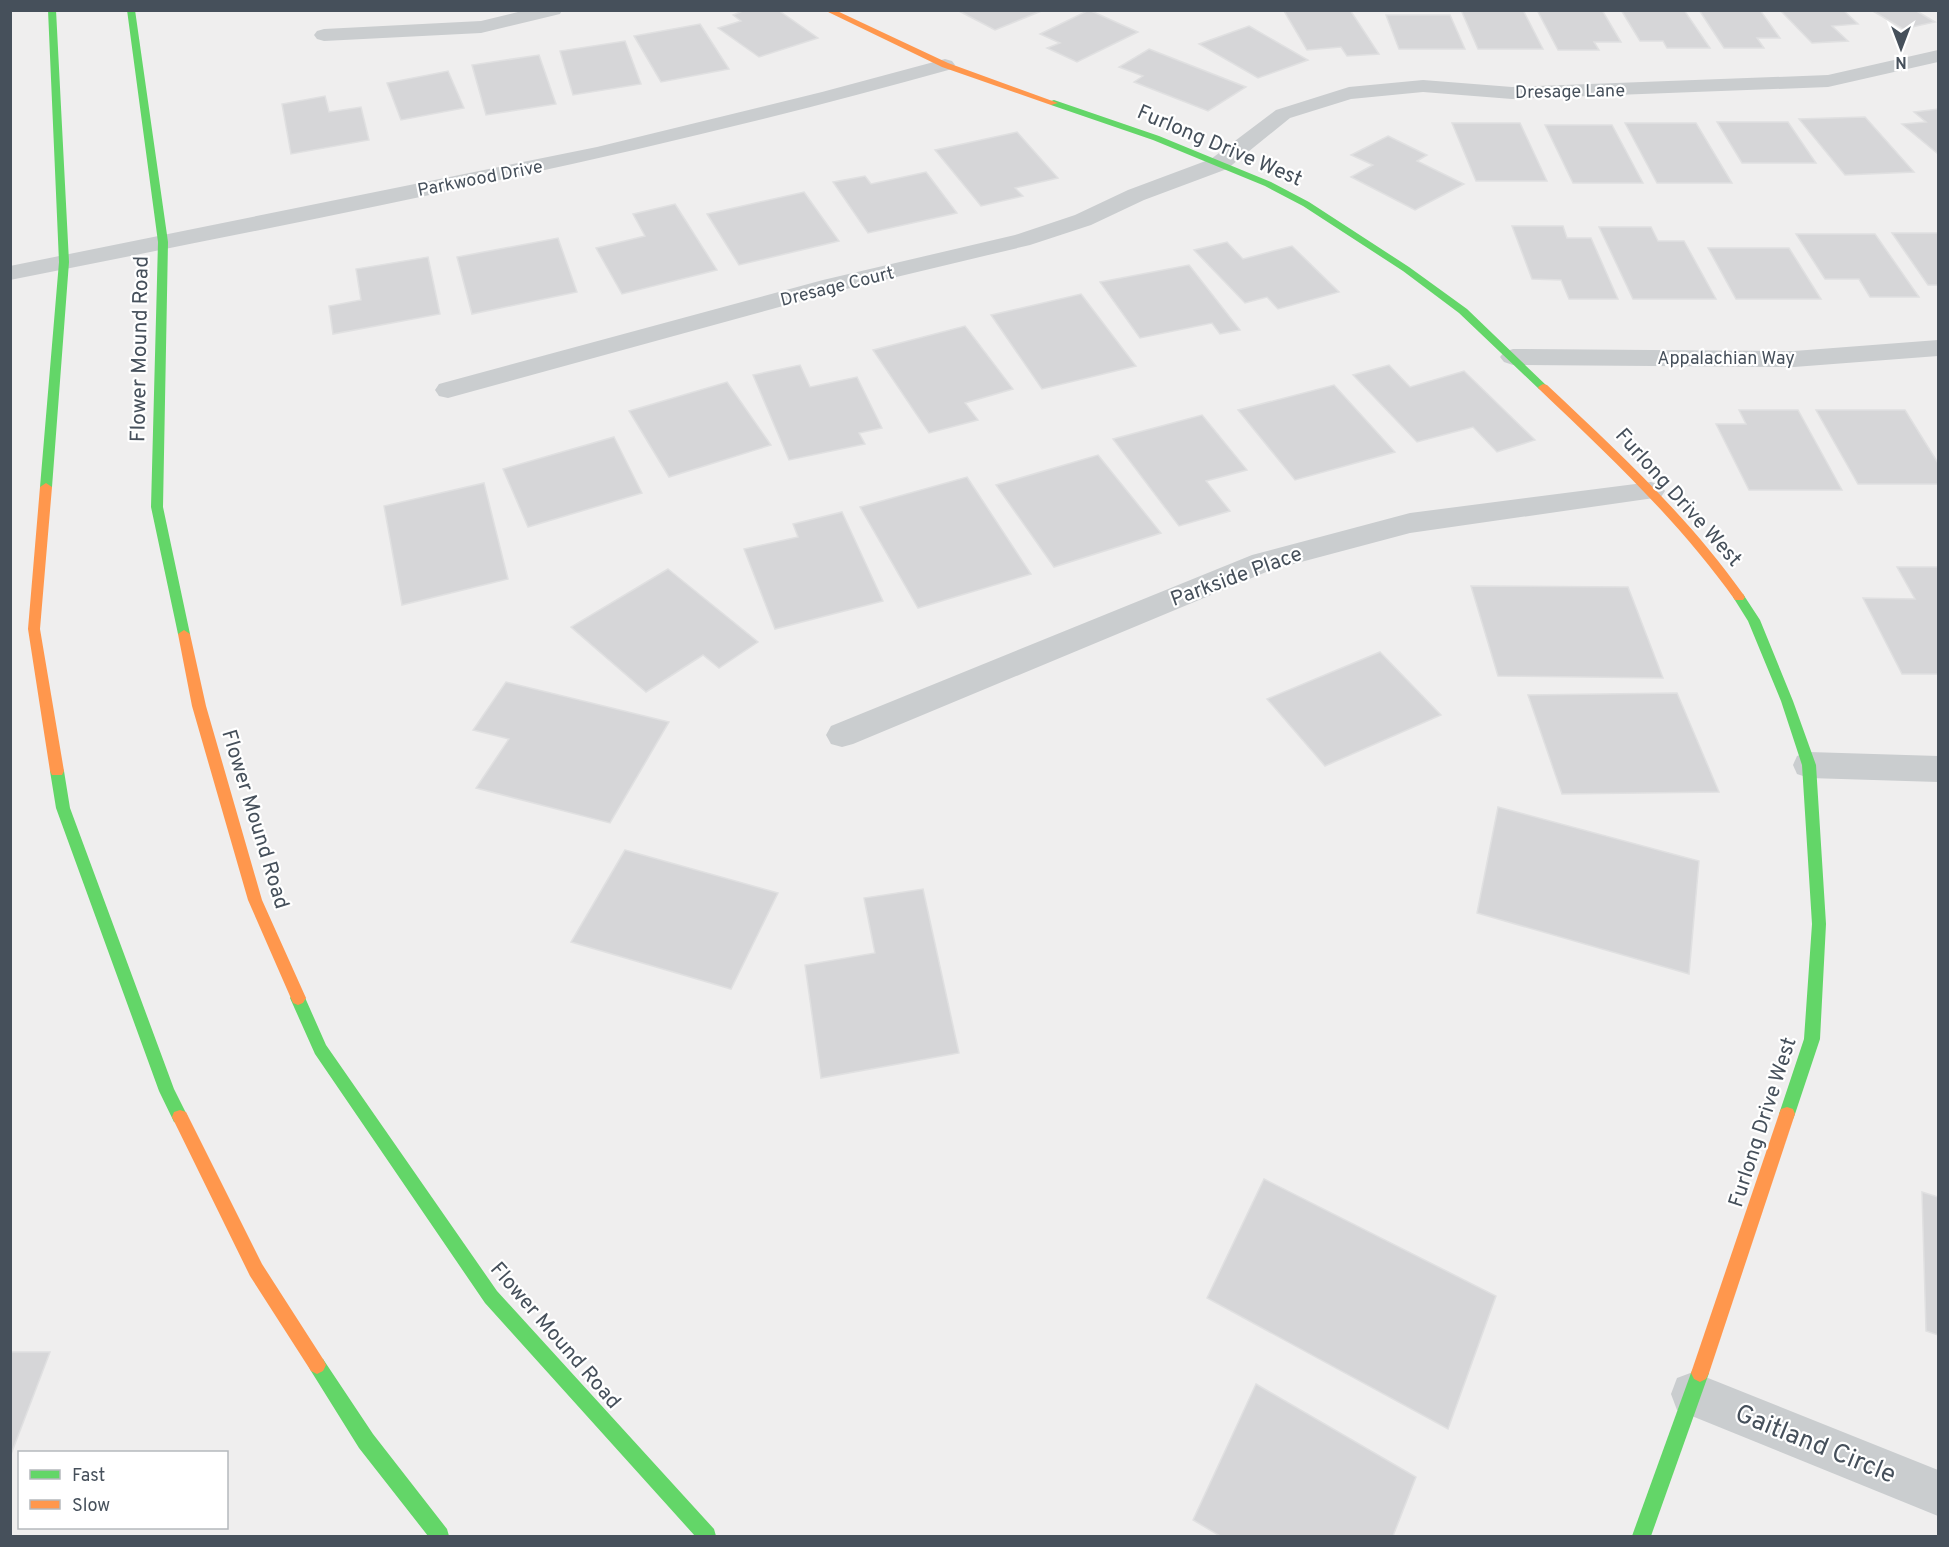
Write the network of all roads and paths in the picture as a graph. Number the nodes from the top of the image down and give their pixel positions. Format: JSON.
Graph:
{"nodes":[{"id":1,"x":52,"y":10,"type":"edge"},
{"id":2,"x":131,"y":10,"type":"edge"},
{"id":3,"x":553,"y":10,"type":"edge"},
{"id":4,"x":828,"y":10,"type":"edge"},
{"id":5,"x":324,"y":34,"type":"dead end"},
{"id":6,"x":1938,"y":56,"type":"edge"},
{"id":7,"x":945,"y":65,"type":"junction"},
{"id":8,"x":1219,"y":164,"type":"junction"},
{"id":9,"x":163,"y":242,"type":"junction"},
{"id":10,"x":64,"y":262,"type":"junction"},
{"id":11,"x":10,"y":273,"type":"edge"},
{"id":12,"x":1938,"y":348,"type":"edge"},
{"id":13,"x":1514,"y":357,"type":"junction"},
{"id":14,"x":448,"y":390,"type":"dead end"},
{"id":15,"x":1651,"y":491,"type":"junction"},
{"id":16,"x":842,"y":735,"type":"dead end"},
{"id":17,"x":1809,"y":765,"type":"junction"},
{"id":18,"x":1938,"y":769,"type":"edge"},
{"id":19,"x":1693,"y":1394,"type":"junction"},
{"id":20,"x":1938,"y":1493,"type":"edge"},
{"id":21,"x":440,"y":1536,"type":"edge"},
{"id":22,"x":707,"y":1536,"type":"edge"},
{"id":23,"x":1641,"y":1536,"type":"edge"}],
"edges":[{"from":1,"to":10,"type":"main road"},
{"from":2,"to":9,"type":"main road","name":"Flower Mound Road"},
{"from":3,"to":5,"type":"street"},
{"from":4,"to":7,"type":"main road","name":"Furlong Drive West"},
{"from":6,"to":8,"type":"street","name":"Dresage Lane"},
{"from":7,"to":8,"type":"main road","name":"Furlong Drive West"},
{"from":7,"to":9,"type":"street","name":"Parkwood Drive"},
{"from":8,"to":13,"type":"main road","name":"Furlong Drive West"},
{"from":8,"to":14,"type":"street","name":"Dresage Court"},
{"from":9,"to":10,"type":"street","name":"Parkwood Drive"},
{"from":9,"to":22,"type":"main road","name":"Flower Mound Road"},
{"from":10,"to":11,"type":"street","name":"Parkwood Drive"},
{"from":10,"to":21,"type":"main road"},
{"from":12,"to":13,"type":"street","name":"Appalachian Way"},
{"from":13,"to":15,"type":"main road","name":"Furlong Drive West"},
{"from":15,"to":16,"type":"street","name":"Parkside Place"},
{"from":15,"to":17,"type":"main road","name":"Furlong Drive West"},
{"from":17,"to":18,"type":"street"},
{"from":17,"to":19,"type":"main road","name":"Furlong Drive West"},
{"from":19,"to":20,"type":"street","name":"Gaitland Circle"},
{"from":19,"to":23,"type":"main road","name":"Furlong Drive West"}]}
